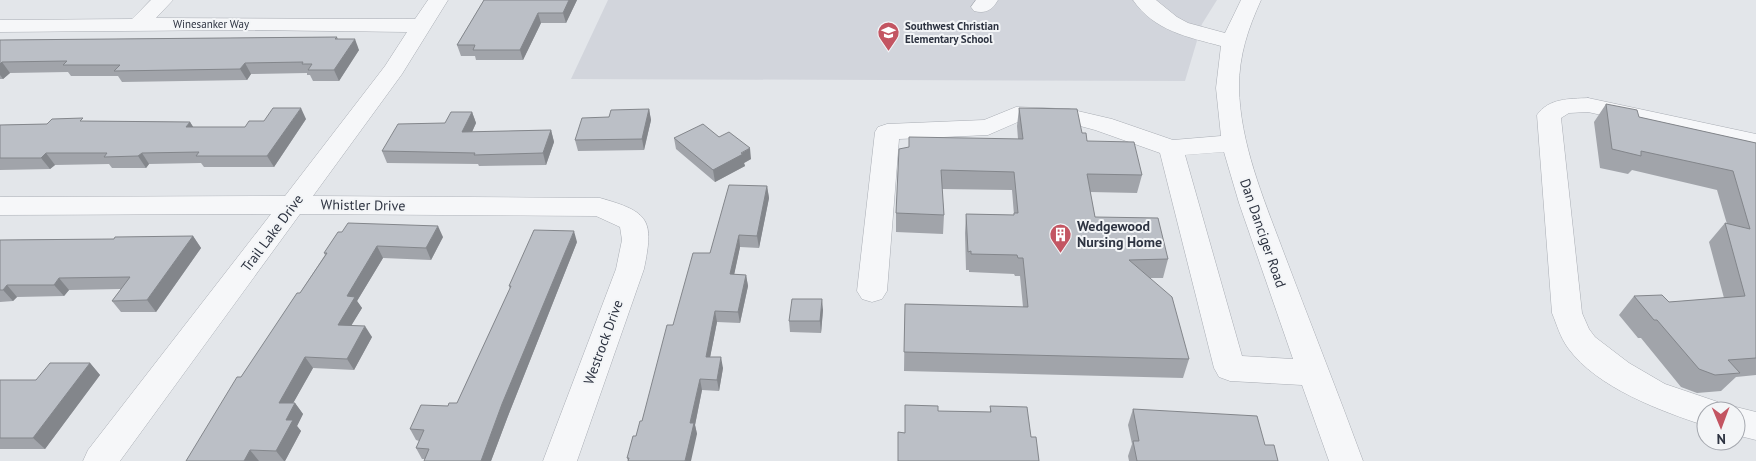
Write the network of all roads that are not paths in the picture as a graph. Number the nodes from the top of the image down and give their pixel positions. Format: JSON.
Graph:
{"nodes":[{"id":1,"x":163,"y":0,"type":"edge"},
{"id":2,"x":438,"y":0,"type":"edge"},
{"id":3,"x":1143,"y":0,"type":"edge"},
{"id":4,"x":1251,"y":0,"type":"edge"},
{"id":5,"x":137,"y":25,"type":"junction"},
{"id":6,"x":0,"y":26,"type":"edge"},
{"id":7,"x":423,"y":26,"type":"junction"},
{"id":8,"x":1233,"y":42,"type":"junction"},
{"id":9,"x":1234,"y":142,"type":"junction"},
{"id":10,"x":1756,"y":142,"type":"edge"},
{"id":11,"x":1171,"y":148,"type":"junction"},
{"id":12,"x":294,"y":205,"type":"junction"},
{"id":13,"x":0,"y":206,"type":"edge"},
{"id":14,"x":633,"y":222,"type":"joint"},
{"id":15,"x":872,"y":291,"type":"dead end"},
{"id":16,"x":1316,"y":373,"type":"junction"},
{"id":17,"x":1696,"y":409,"type":"edge"},
{"id":18,"x":100,"y":461,"type":"edge"},
{"id":19,"x":560,"y":461,"type":"edge"},
{"id":20,"x":1346,"y":461,"type":"edge"}],
"edges":[{"from":1,"to":5,"type":"street"},
{"from":2,"to":7,"type":"street","name":"Trail Lake Drive"},
{"from":3,"to":8,"type":"street"},
{"from":4,"to":8,"type":"street","name":"Dan Danciger Road"},
{"from":5,"to":6,"type":"street","name":"Winesanker Way"},
{"from":5,"to":7,"type":"street","name":"Winesanker Way"},
{"from":7,"to":12,"type":"street","name":"Trail Lake Drive"},
{"from":8,"to":9,"type":"street","name":"Dan Danciger Road"},
{"from":9,"to":11,"type":"street"},
{"from":9,"to":16,"type":"street","name":"Dan Danciger Road"},
{"from":10,"to":17,"type":"street"},
{"from":11,"to":15,"type":"street"},
{"from":11,"to":16,"type":"street"},
{"from":12,"to":13,"type":"street","name":"Whistler Drive"},
{"from":12,"to":14,"type":"street","name":"Whistler Drive"},
{"from":12,"to":18,"type":"street","name":"Trail Lake Drive"},
{"from":14,"to":19,"type":"street","name":"Westrock Drive"},
{"from":16,"to":20,"type":"street","name":"Dan Danciger Road"}]}
